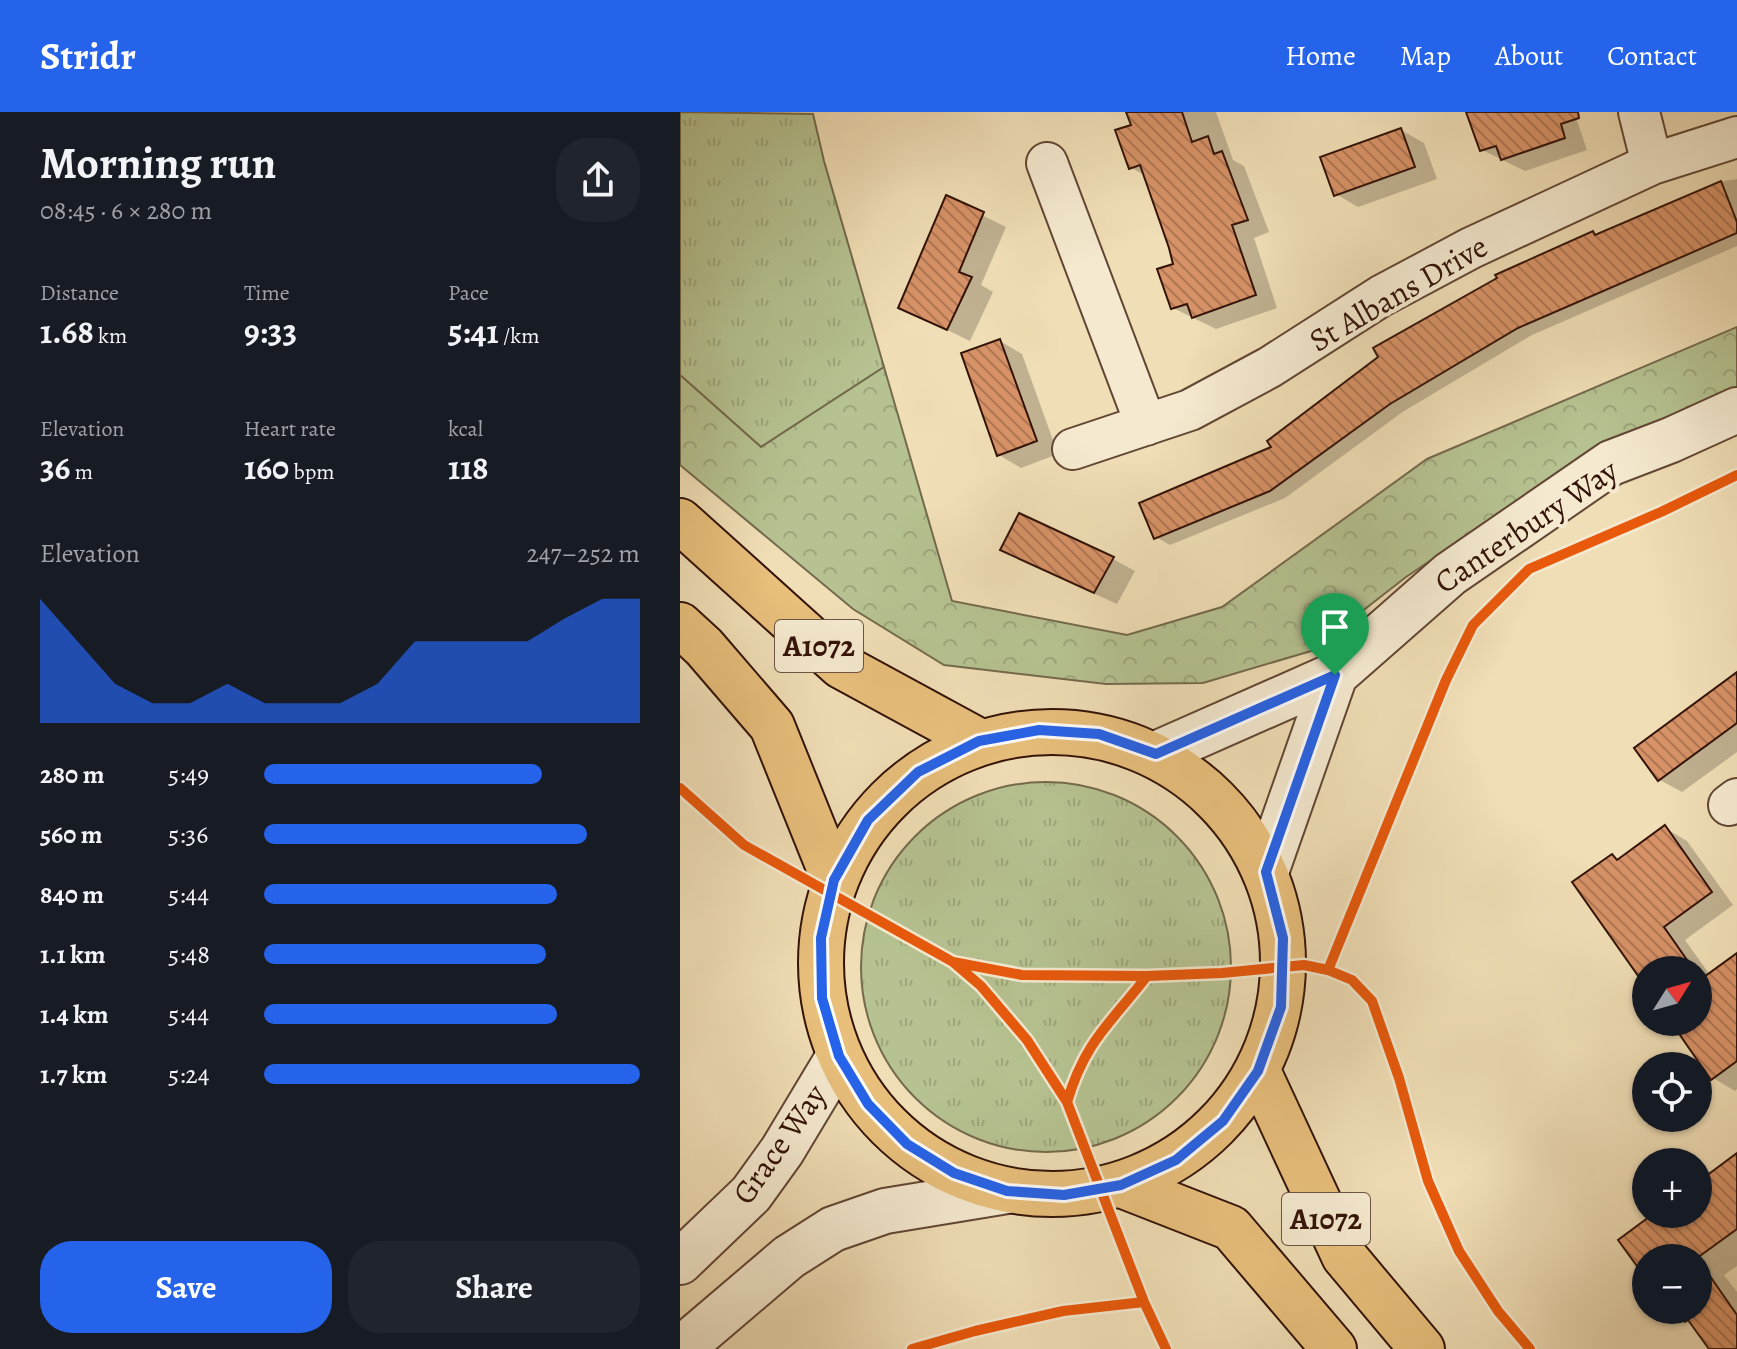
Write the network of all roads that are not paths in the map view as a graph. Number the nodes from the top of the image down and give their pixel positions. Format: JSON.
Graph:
{"nodes":[{"id":1,"x":1639,"y":112,"type":"edge"},
{"id":2,"x":1737,"y":137,"type":"edge"},
{"id":3,"x":1047,"y":163,"type":"dead end"},
{"id":4,"x":1652,"y":164,"type":"junction"},
{"id":5,"x":1737,"y":410,"type":"edge"},
{"id":6,"x":1146,"y":425,"type":"junction"},
{"id":7,"x":1073,"y":449,"type":"dead end"},
{"id":8,"x":680,"y":521,"type":"edge"},
{"id":9,"x":680,"y":625,"type":"edge"},
{"id":10,"x":1335,"y":675,"type":"junction"},
{"id":11,"x":979,"y":741,"type":"junction"},
{"id":12,"x":1156,"y":754,"type":"junction"},
{"id":13,"x":1266,"y":872,"type":"junction"},
{"id":14,"x":834,"y":880,"type":"junction"},
{"id":15,"x":839,"y":1056,"type":"junction"},
{"id":16,"x":1258,"y":1071,"type":"junction"},
{"id":17,"x":1121,"y":1185,"type":"junction"},
{"id":18,"x":1007,"y":1191,"type":"junction"},
{"id":19,"x":680,"y":1262,"type":"edge"},
{"id":20,"x":681,"y":1349,"type":"edge"},
{"id":21,"x":1334,"y":1349,"type":"edge"},
{"id":22,"x":1422,"y":1349,"type":"edge"}],
"edges":[{"from":1,"to":4,"type":"street"},
{"from":2,"to":4,"type":"street","name":"St Albans Drive"},
{"from":3,"to":6,"type":"street"},
{"from":4,"to":6,"type":"street","name":"St Albans Drive"},
{"from":5,"to":10,"type":"street","name":"Canterbury Way"},
{"from":6,"to":7,"type":"street","name":"St Albans Drive"},
{"from":8,"to":11,"type":"main road","number":"A1072"},
{"from":9,"to":14,"type":"main road","number":"A1072"},
{"from":10,"to":12,"type":"street","name":"Canterbury Way"},
{"from":10,"to":13,"type":"street","name":"Canterbury Way"},
{"from":11,"to":12,"type":"main road"},
{"from":11,"to":14,"type":"main road"},
{"from":12,"to":13,"type":"main road"},
{"from":13,"to":16,"type":"main road"},
{"from":14,"to":15,"type":"main road"},
{"from":15,"to":18,"type":"main road"},
{"from":15,"to":19,"type":"street","name":"Grace Way"},
{"from":16,"to":17,"type":"main road"},
{"from":16,"to":22,"type":"main road","number":"A1072"},
{"from":17,"to":18,"type":"main road"},
{"from":17,"to":21,"type":"main road","number":"A1072"},
{"from":18,"to":20,"type":"street"}]}
